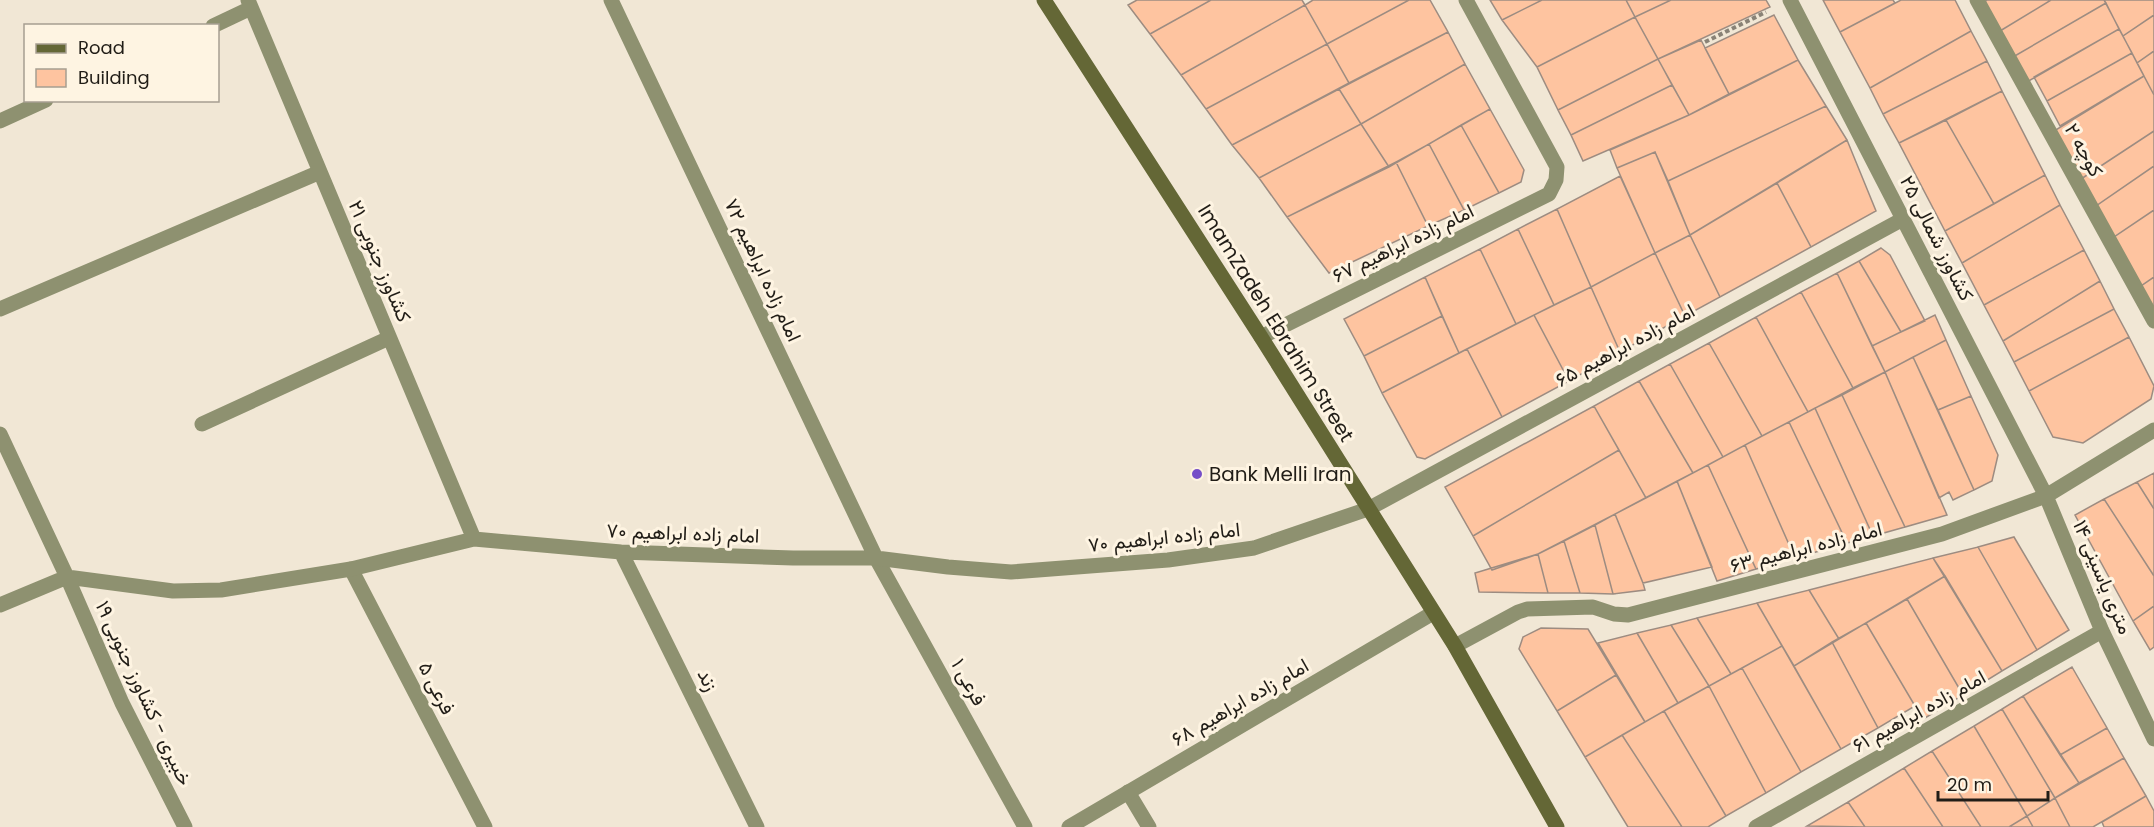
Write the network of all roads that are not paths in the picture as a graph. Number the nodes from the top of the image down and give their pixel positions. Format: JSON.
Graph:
{"nodes":[{"id":1,"x":611,"y":0,"type":"edge"},
{"id":2,"x":1044,"y":0,"type":"edge"},
{"id":3,"x":1466,"y":0,"type":"edge"},
{"id":4,"x":1790,"y":0,"type":"edge"},
{"id":5,"x":1977,"y":0,"type":"edge"},
{"id":6,"x":250,"y":4,"type":"edge"},
{"id":7,"x":216,"y":24,"type":"edge"},
{"id":8,"x":42,"y":102,"type":"edge"},
{"id":9,"x":0,"y":121,"type":"edge"},
{"id":10,"x":320,"y":172,"type":"junction"},
{"id":11,"x":1903,"y":219,"type":"junction"},
{"id":12,"x":0,"y":309,"type":"edge"},
{"id":13,"x":2154,"y":321,"type":"edge"},
{"id":14,"x":1261,"y":337,"type":"junction"},
{"id":15,"x":389,"y":338,"type":"junction"},
{"id":16,"x":202,"y":424,"type":"dead end"},
{"id":17,"x":2154,"y":430,"type":"edge"},
{"id":18,"x":0,"y":434,"type":"edge"},
{"id":19,"x":2046,"y":496,"type":"junction"},
{"id":20,"x":1368,"y":508,"type":"junction"},
{"id":21,"x":474,"y":539,"type":"junction"},
{"id":22,"x":621,"y":552,"type":"junction"},
{"id":23,"x":876,"y":558,"type":"junction"},
{"id":24,"x":351,"y":569,"type":"junction"},
{"id":25,"x":67,"y":577,"type":"junction"},
{"id":26,"x":0,"y":605,"type":"edge"},
{"id":27,"x":1433,"y":613,"type":"junction"},
{"id":28,"x":2102,"y":631,"type":"junction"},
{"id":29,"x":1455,"y":646,"type":"junction"},
{"id":30,"x":2154,"y":739,"type":"edge"},
{"id":31,"x":1128,"y":792,"type":"junction"},
{"id":32,"x":184,"y":827,"type":"edge"},
{"id":33,"x":485,"y":827,"type":"edge"},
{"id":34,"x":757,"y":827,"type":"edge"},
{"id":35,"x":1025,"y":827,"type":"edge"},
{"id":36,"x":1069,"y":827,"type":"edge"},
{"id":37,"x":1149,"y":827,"type":"edge"},
{"id":38,"x":1557,"y":827,"type":"edge"},
{"id":39,"x":1756,"y":827,"type":"edge"}],
"edges":[{"from":1,"to":23,"type":"street","name":"امام زاده ابراهیم ۷۲"},
{"from":2,"to":14,"type":"main road","name":"ImamZadeh Ebrahim Street"},
{"from":3,"to":14,"type":"street","name":"امام زاده ابراهیم ۶۷"},
{"from":4,"to":11,"type":"street","name":"کشاورز شمالی ۲۵"},
{"from":5,"to":13,"type":"street","name":"کوچه ۲"},
{"from":6,"to":7,"type":"street"},
{"from":6,"to":10,"type":"street","name":"کشاورز جنوبی ۲۱"},
{"from":8,"to":9,"type":"street"},
{"from":10,"to":12,"type":"street"},
{"from":10,"to":15,"type":"street","name":"کشاورز جنوبی ۲۱"},
{"from":11,"to":19,"type":"street","name":"کشاورز شمالی ۲۵"},
{"from":11,"to":20,"type":"street","name":"امام زاده ابراهیم ۶۵"},
{"from":14,"to":20,"type":"main road","name":"ImamZadeh Ebrahim Street"},
{"from":15,"to":16,"type":"street"},
{"from":15,"to":21,"type":"street","name":"کشاورز جنوبی ۲۱"},
{"from":17,"to":19,"type":"street","name":"امام زاده ابراهیم ۶۳"},
{"from":18,"to":25,"type":"street","name":"خبیری - کشاورز جنوبی ۱۹"},
{"from":19,"to":28,"type":"street","name":"۱۴ متری یاسینی"},
{"from":19,"to":29,"type":"street","name":"امام زاده ابراهیم ۶۳"},
{"from":20,"to":23,"type":"street","name":"امام زاده ابراهیم ۷۰"},
{"from":20,"to":27,"type":"main road","name":"ImamZadeh Ebrahim Street"},
{"from":21,"to":22,"type":"street","name":"امام زاده ابراهیم ۷۰"},
{"from":21,"to":24,"type":"street","name":"امام زاده ابراهیم ۷۰"},
{"from":22,"to":23,"type":"street","name":"امام زاده ابراهیم ۷۰"},
{"from":22,"to":34,"type":"street","name":"زند"},
{"from":23,"to":35,"type":"street","name":"فرعی ۱"},
{"from":24,"to":25,"type":"street","name":"امام زاده ابراهیم ۷۰"},
{"from":24,"to":33,"type":"street","name":"فرعی ۵"},
{"from":25,"to":26,"type":"street"},
{"from":25,"to":32,"type":"street","name":"خبیری - کشاورز جنوبی ۱۹"},
{"from":27,"to":29,"type":"main road","name":"ImamZadeh Ebrahim Street"},
{"from":27,"to":31,"type":"street","name":"امام زاده ابراهیم ۶۸"},
{"from":28,"to":30,"type":"street","name":"۱۴ متری یاسینی"},
{"from":28,"to":39,"type":"street","name":"امام زاده ابراهیم ۶۱"},
{"from":29,"to":38,"type":"main road","name":"ImamZadeh Ebrahim Street"},
{"from":31,"to":36,"type":"street","name":"امام زاده ابراهیم ۶۸"},
{"from":31,"to":37,"type":"street"}]}
